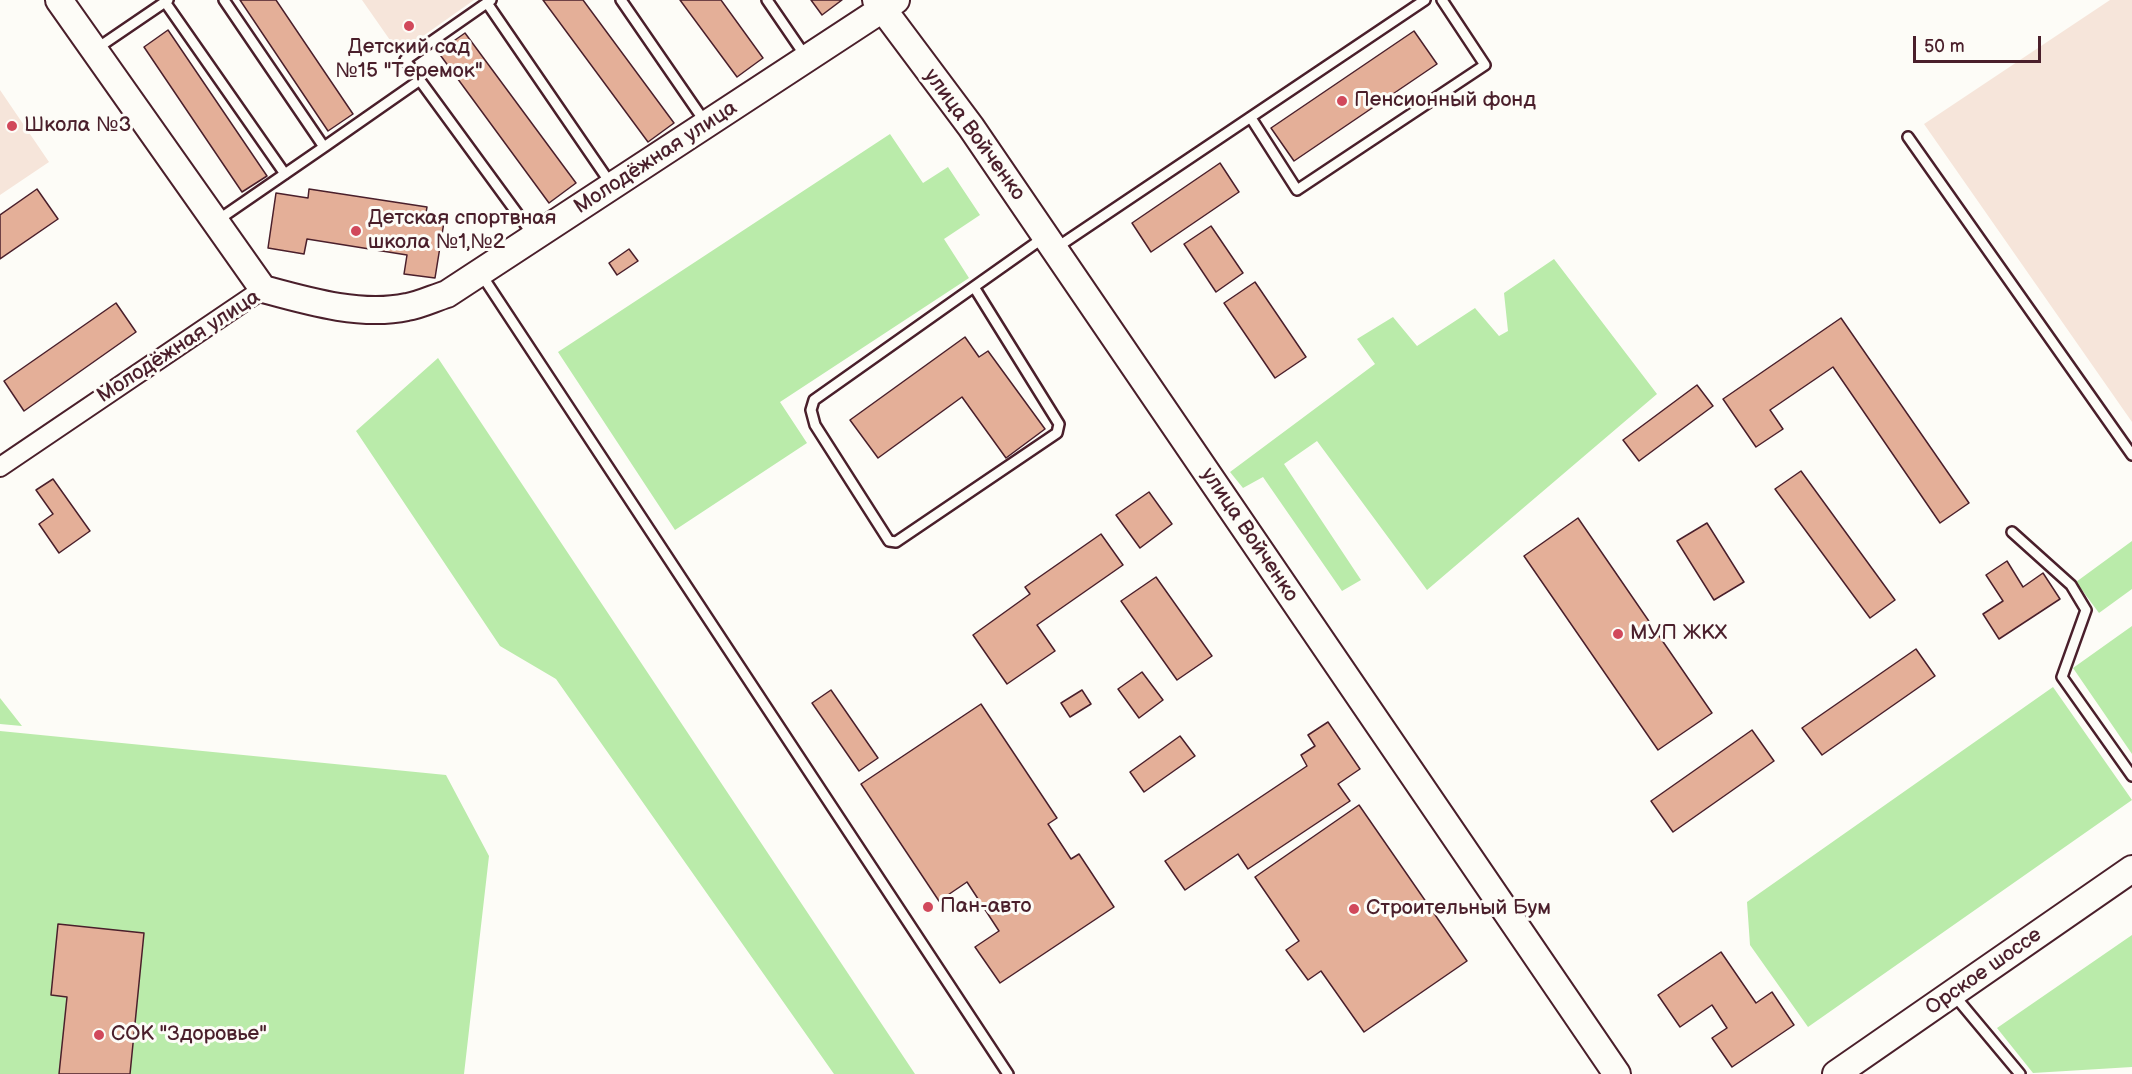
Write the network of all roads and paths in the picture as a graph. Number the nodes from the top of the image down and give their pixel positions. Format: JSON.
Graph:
{"nodes":[{"id":1,"x":59,"y":0,"type":"edge"},
{"id":2,"x":224,"y":0,"type":"edge"},
{"id":3,"x":621,"y":0,"type":"edge"},
{"id":4,"x":767,"y":0,"type":"edge"},
{"id":5,"x":1425,"y":0,"type":"edge"},
{"id":6,"x":1442,"y":0,"type":"edge"},
{"id":7,"x":166,"y":1,"type":"edge"},
{"id":8,"x":489,"y":1,"type":"edge"},
{"id":9,"x":885,"y":3,"type":"edge"},
{"id":10,"x":94,"y":50,"type":"junction"},
{"id":11,"x":808,"y":59,"type":"junction"},
{"id":12,"x":420,"y":80,"type":"junction"},
{"id":13,"x":1251,"y":118,"type":"junction"},
{"id":14,"x":707,"y":124,"type":"junction"},
{"id":15,"x":1908,"y":137,"type":"dead end"},
{"id":16,"x":324,"y":147,"type":"junction"},
{"id":17,"x":285,"y":174,"type":"junction"},
{"id":18,"x":612,"y":186,"type":"junction"},
{"id":19,"x":216,"y":222,"type":"junction"},
{"id":20,"x":535,"y":237,"type":"junction"},
{"id":21,"x":1050,"y":242,"type":"junction"},
{"id":22,"x":480,"y":272,"type":"junction"},
{"id":23,"x":974,"y":286,"type":"junction"},
{"id":24,"x":263,"y":289,"type":"junction"},
{"id":25,"x":2132,"y":455,"type":"edge"},
{"id":26,"x":0,"y":467,"type":"edge"},
{"id":27,"x":2012,"y":532,"type":"dead end"},
{"id":28,"x":2132,"y":776,"type":"edge"},
{"id":29,"x":2132,"y":869,"type":"edge"},
{"id":30,"x":1953,"y":993,"type":"junction"},
{"id":31,"x":1008,"y":1074,"type":"edge"},
{"id":32,"x":1617,"y":1074,"type":"edge"},
{"id":33,"x":1836,"y":1074,"type":"edge"},
{"id":34,"x":2020,"y":1074,"type":"edge"}],
"edges":[{"from":1,"to":10,"type":"main road"},
{"from":2,"to":16,"type":"lane"},
{"from":3,"to":14,"type":"lane"},
{"from":4,"to":11,"type":"lane"},
{"from":5,"to":13,"type":"lane"},
{"from":6,"to":13,"type":"lane"},
{"from":7,"to":10,"type":"lane"},
{"from":7,"to":17,"type":"lane"},
{"from":8,"to":12,"type":"lane"},
{"from":8,"to":18,"type":"lane"},
{"from":9,"to":11,"type":"main road","name":"Молодёжная улица"},
{"from":9,"to":21,"type":"main road","name":"улица Войченко"},
{"from":10,"to":19,"type":"main road"},
{"from":11,"to":14,"type":"main road","name":"Молодёжная улица"},
{"from":12,"to":16,"type":"lane"},
{"from":12,"to":20,"type":"lane"},
{"from":13,"to":21,"type":"lane"},
{"from":14,"to":18,"type":"main road","name":"Молодёжная улица"},
{"from":15,"to":25,"type":"lane"},
{"from":16,"to":17,"type":"lane"},
{"from":17,"to":19,"type":"lane"},
{"from":18,"to":20,"type":"main road","name":"Молодёжная улица"},
{"from":19,"to":24,"type":"main road"},
{"from":20,"to":22,"type":"main road","name":"Молодёжная улица"},
{"from":21,"to":23,"type":"lane"},
{"from":21,"to":32,"type":"main road","name":"улица Войченко"},
{"from":22,"to":24,"type":"main road","name":"Молодёжная улица"},
{"from":22,"to":31,"type":"lane"},
{"from":23,"to":23,"type":"lane"},
{"from":24,"to":26,"type":"street","name":"Молодёжная улица"},
{"from":27,"to":28,"type":"lane"},
{"from":29,"to":30,"type":"main road","name":"Орское шоссе"},
{"from":30,"to":33,"type":"main road","name":"Орское шоссе"},
{"from":30,"to":34,"type":"lane"}]}
